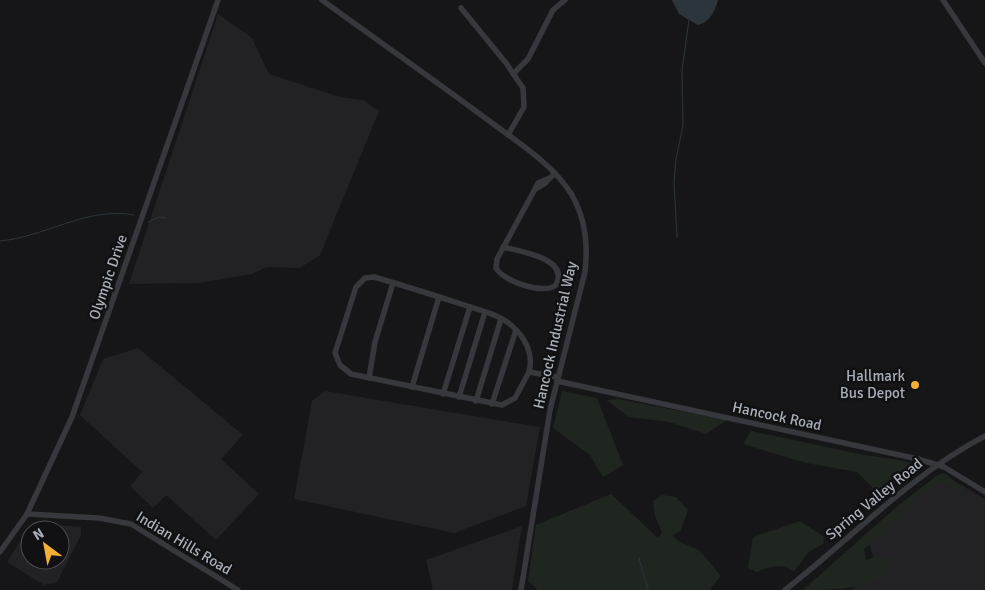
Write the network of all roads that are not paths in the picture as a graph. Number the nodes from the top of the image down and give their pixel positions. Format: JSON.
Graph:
{"nodes":[{"id":1,"x":218,"y":0,"type":"edge"},
{"id":2,"x":322,"y":0,"type":"edge"},
{"id":3,"x":565,"y":0,"type":"edge"},
{"id":4,"x":943,"y":0,"type":"edge"},
{"id":5,"x":461,"y":8,"type":"dead end"},
{"id":6,"x":985,"y":63,"type":"edge"},
{"id":7,"x":513,"y":74,"type":"junction"},
{"id":8,"x":508,"y":135,"type":"junction"},
{"id":9,"x":555,"y":173,"type":"junction"},
{"id":10,"x":503,"y":246,"type":"junction"},
{"id":11,"x":393,"y":283,"type":"junction"},
{"id":12,"x":439,"y":297,"type":"junction"},
{"id":13,"x":470,"y":307,"type":"junction"},
{"id":14,"x":485,"y":312,"type":"junction"},
{"id":15,"x":501,"y":319,"type":"junction"},
{"id":16,"x":516,"y":330,"type":"junction"},
{"id":17,"x":529,"y":372,"type":"junction"},
{"id":18,"x":369,"y":378,"type":"junction"},
{"id":19,"x":557,"y":379,"type":"junction"},
{"id":20,"x":412,"y":387,"type":"junction"},
{"id":21,"x":443,"y":394,"type":"junction"},
{"id":22,"x":459,"y":397,"type":"junction"},
{"id":23,"x":476,"y":400,"type":"junction"},
{"id":24,"x":492,"y":404,"type":"junction"},
{"id":25,"x":985,"y":436,"type":"edge"},
{"id":26,"x":951,"y":455,"type":"junction"},
{"id":27,"x":936,"y":465,"type":"junction"},
{"id":28,"x":952,"y":472,"type":"junction"},
{"id":29,"x":985,"y":492,"type":"edge"},
{"id":30,"x":27,"y":514,"type":"junction"},
{"id":31,"x":0,"y":552,"type":"edge"},
{"id":32,"x":238,"y":590,"type":"edge"},
{"id":33,"x":521,"y":590,"type":"edge"},
{"id":34,"x":784,"y":590,"type":"edge"}],
"edges":[{"from":1,"to":30,"type":"street","name":"Olympic Drive"},
{"from":2,"to":8,"type":"street","name":"Hancock Industrial Way"},
{"from":3,"to":7,"type":"street"},
{"from":4,"to":6,"type":"street"},
{"from":5,"to":7,"type":"street"},
{"from":7,"to":8,"type":"street"},
{"from":8,"to":9,"type":"street","name":"Hancock Industrial Way"},
{"from":9,"to":10,"type":"street"},
{"from":9,"to":19,"type":"street","name":"Hancock Industrial Way"},
{"from":10,"to":10,"type":"street"},
{"from":11,"to":12,"type":"street"},
{"from":11,"to":18,"type":"street"},
{"from":11,"to":18,"type":"street"},
{"from":12,"to":13,"type":"street"},
{"from":12,"to":20,"type":"street"},
{"from":13,"to":14,"type":"street"},
{"from":13,"to":21,"type":"street"},
{"from":14,"to":15,"type":"street"},
{"from":14,"to":22,"type":"street"},
{"from":15,"to":16,"type":"street"},
{"from":15,"to":23,"type":"street"},
{"from":16,"to":17,"type":"street"},
{"from":16,"to":24,"type":"street"},
{"from":17,"to":19,"type":"street","name":"Hancock Road"},
{"from":17,"to":24,"type":"street"},
{"from":18,"to":20,"type":"street"},
{"from":19,"to":27,"type":"street","name":"Hancock Road"},
{"from":19,"to":33,"type":"street","name":"Hancock Industrial Way"},
{"from":20,"to":21,"type":"street"},
{"from":21,"to":22,"type":"street"},
{"from":22,"to":23,"type":"street"},
{"from":23,"to":24,"type":"street"},
{"from":25,"to":26,"type":"street","name":"Spring Valley Road"},
{"from":26,"to":27,"type":"street","name":"Spring Valley Road"},
{"from":26,"to":28,"type":"street"},
{"from":27,"to":28,"type":"street","name":"Hancock Road"},
{"from":27,"to":34,"type":"street","name":"Spring Valley Road"},
{"from":28,"to":29,"type":"street","name":"Hancock Road"},
{"from":30,"to":31,"type":"street","name":"Olympic Drive"},
{"from":30,"to":32,"type":"street","name":"Indian Hills Road"}]}
